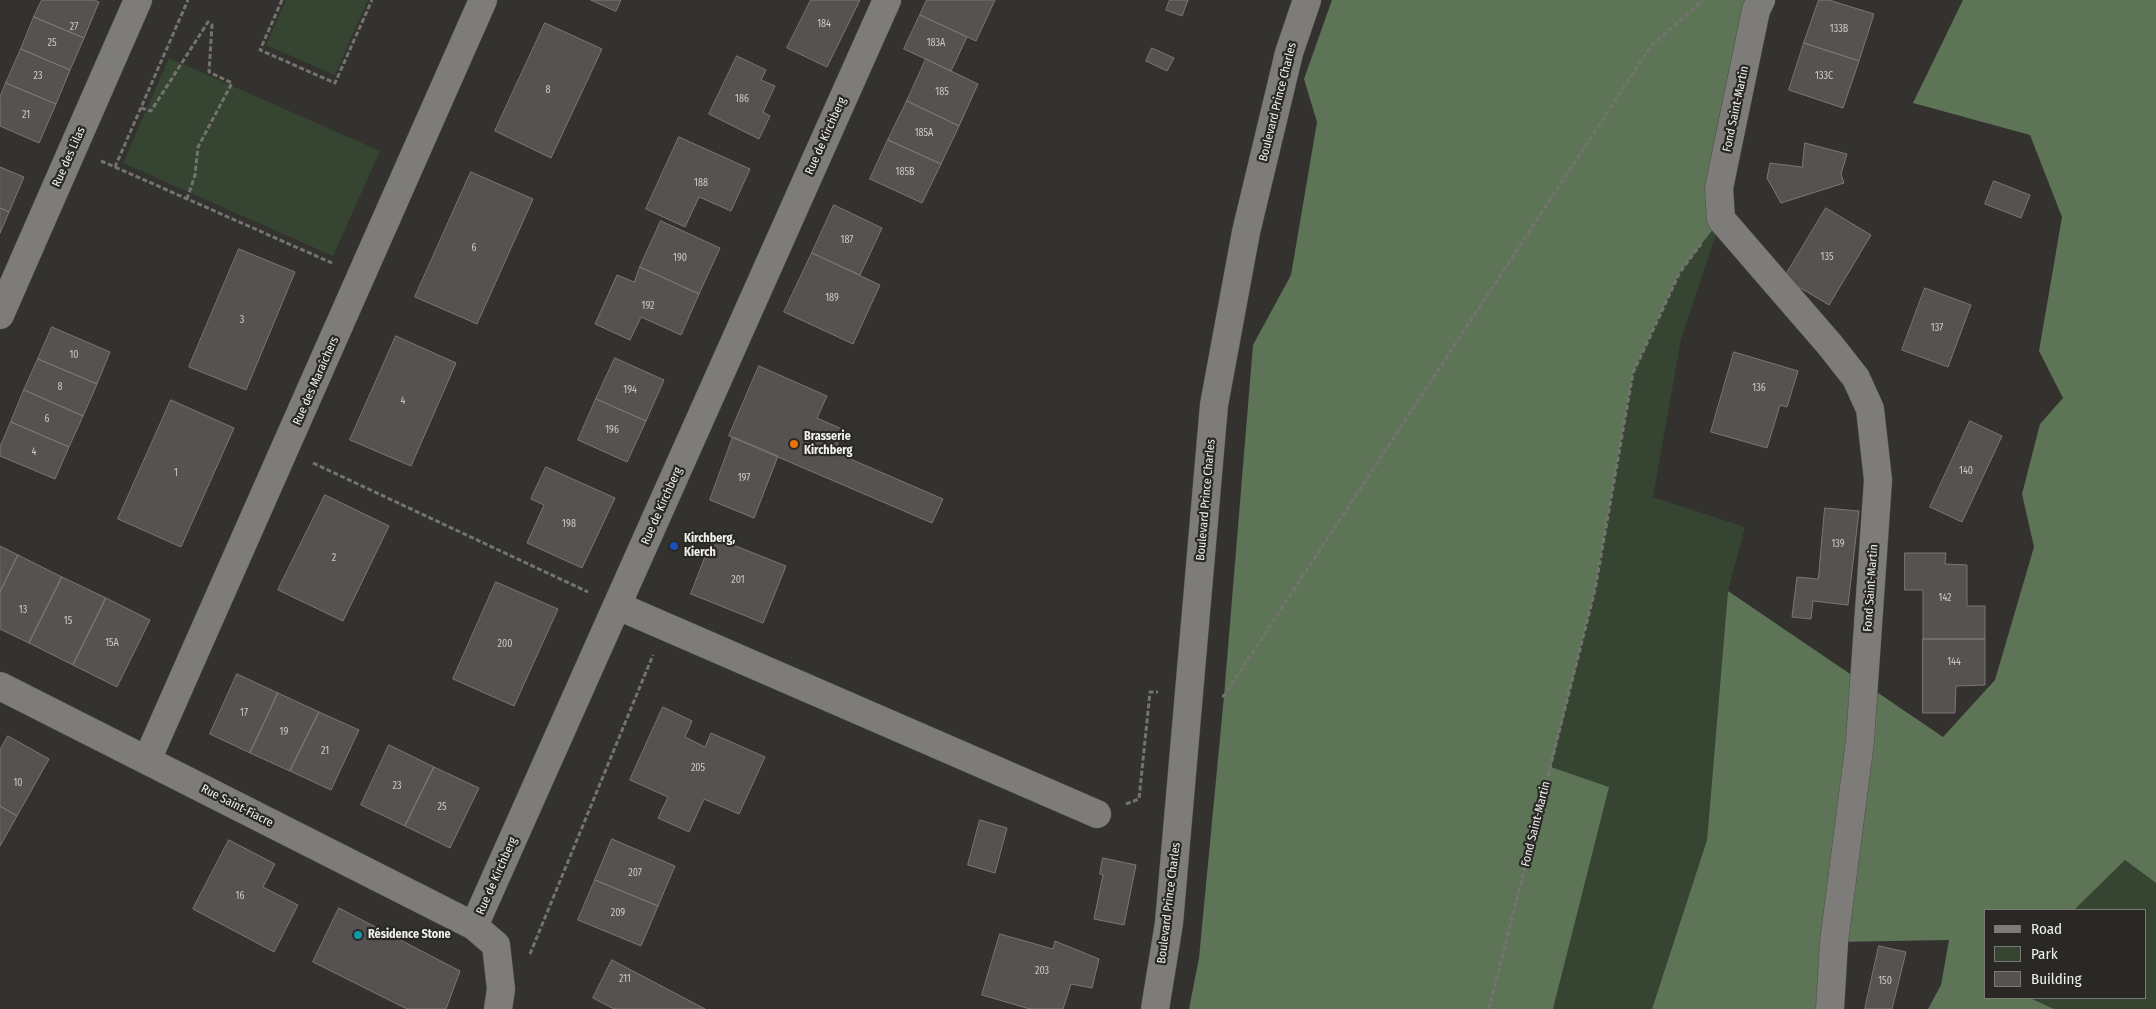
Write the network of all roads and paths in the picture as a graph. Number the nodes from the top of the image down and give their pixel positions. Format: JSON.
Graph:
{"nodes":[{"id":1,"x":138,"y":0,"type":"edge"},
{"id":2,"x":188,"y":0,"type":"edge"},
{"id":3,"x":282,"y":0,"type":"edge"},
{"id":4,"x":372,"y":0,"type":"edge"},
{"id":5,"x":483,"y":0,"type":"edge"},
{"id":6,"x":886,"y":0,"type":"edge"},
{"id":7,"x":1307,"y":0,"type":"edge"},
{"id":8,"x":1703,"y":0,"type":"edge"},
{"id":9,"x":1762,"y":0,"type":"edge"},
{"id":10,"x":141,"y":108,"type":"junction"},
{"id":11,"x":73,"y":148,"type":"junction"},
{"id":12,"x":115,"y":167,"type":"junction"},
{"id":13,"x":187,"y":199,"type":"junction"},
{"id":14,"x":1721,"y":219,"type":"junction"},
{"id":15,"x":362,"y":276,"type":"junction"},
{"id":16,"x":0,"y":315,"type":"edge"},
{"id":17,"x":285,"y":450,"type":"junction"},
{"id":18,"x":607,"y":601,"type":"junction"},
{"id":19,"x":664,"y":626,"type":"junction"},
{"id":20,"x":0,"y":686,"type":"edge"},
{"id":21,"x":1190,"y":693,"type":"junction"},
{"id":22,"x":147,"y":760,"type":"junction"},
{"id":23,"x":1097,"y":814,"type":"joint"},
{"id":24,"x":474,"y":926,"type":"junction"},
{"id":25,"x":499,"y":999,"type":"edge"},
{"id":26,"x":1155,"y":1009,"type":"edge"},
{"id":27,"x":1489,"y":1009,"type":"edge"},
{"id":28,"x":1830,"y":1009,"type":"edge"}],
"edges":[{"from":1,"to":11,"type":"street","name":"Rue des Lilas"},
{"from":2,"to":10,"type":"path"},
{"from":3,"to":4,"type":"path"},
{"from":5,"to":15,"type":"street","name":"Rue des Maraîchers"},
{"from":6,"to":18,"type":"street","name":"Rue de Kirchberg"},
{"from":7,"to":21,"type":"street","name":"Boulevard Prince Charles"},
{"from":8,"to":21,"type":"path"},
{"from":9,"to":14,"type":"street","name":"Fond Saint-Martin"},
{"from":10,"to":12,"type":"path"},
{"from":10,"to":13,"type":"path"},
{"from":11,"to":12,"type":"path"},
{"from":11,"to":16,"type":"street","name":"Rue des Lilas"},
{"from":12,"to":13,"type":"path"},
{"from":13,"to":15,"type":"path"},
{"from":14,"to":27,"type":"path","name":"Fond Saint-Martin"},
{"from":14,"to":28,"type":"street","name":"Fond Saint-Martin"},
{"from":15,"to":17,"type":"street","name":"Rue des Maraîchers"},
{"from":17,"to":18,"type":"path"},
{"from":17,"to":22,"type":"street","name":"Rue des Maraîchers"},
{"from":18,"to":19,"type":"street"},
{"from":18,"to":24,"type":"street","name":"Rue de Kirchberg"},
{"from":19,"to":23,"type":"street"},
{"from":19,"to":25,"type":"path"},
{"from":20,"to":22,"type":"street","name":"Rue Saint-Fiacre"},
{"from":21,"to":23,"type":"path"},
{"from":21,"to":26,"type":"street","name":"Boulevard Prince Charles"},
{"from":22,"to":24,"type":"street","name":"Rue Saint-Fiacre"},
{"from":24,"to":25,"type":"street","name":"Rue de Kirchberg"}]}
